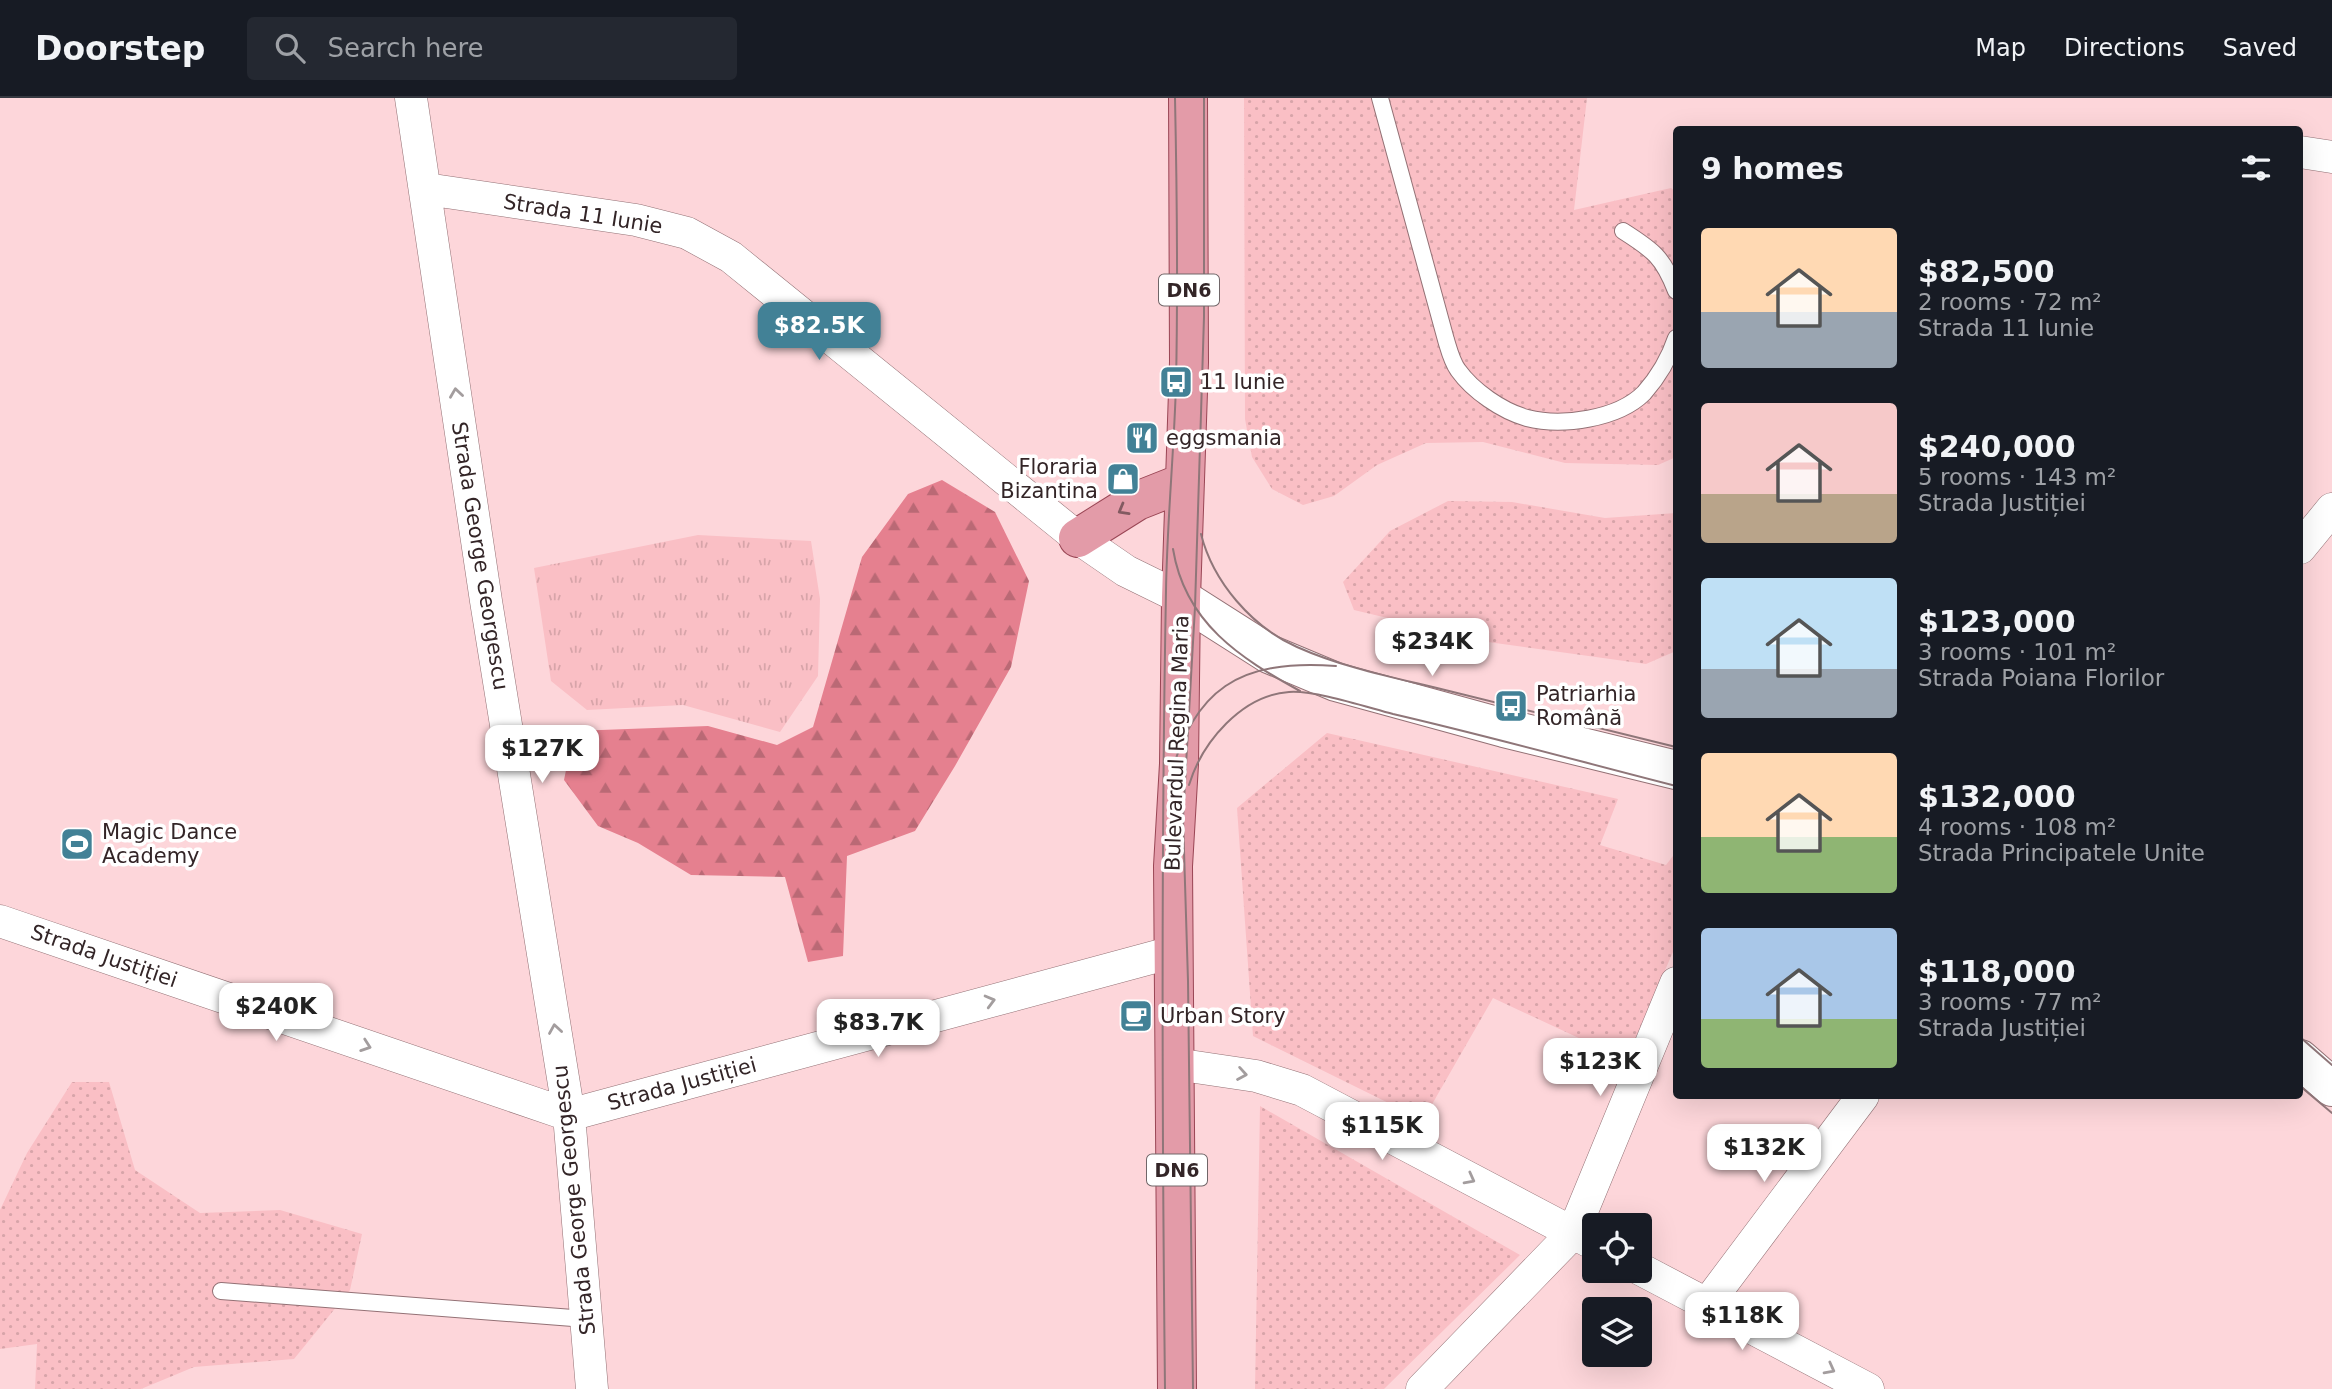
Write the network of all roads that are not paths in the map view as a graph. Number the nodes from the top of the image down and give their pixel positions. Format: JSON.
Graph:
{"nodes":[{"id":1,"x":411,"y":98,"type":"edge"},
{"id":2,"x":1188,"y":98,"type":"edge"},
{"id":3,"x":1380,"y":98,"type":"edge"},
{"id":4,"x":2303,"y":152,"type":"edge"},
{"id":5,"x":2332,"y":157,"type":"edge"},
{"id":6,"x":426,"y":189,"type":"junction"},
{"id":7,"x":1623,"y":231,"type":"dead end"},
{"id":8,"x":1673,"y":282,"type":"edge"},
{"id":9,"x":1673,"y":346,"type":"edge"},
{"id":10,"x":1185,"y":481,"type":"junction"},
{"id":11,"x":2332,"y":509,"type":"edge"},
{"id":12,"x":1079,"y":538,"type":"junction"},
{"id":13,"x":2303,"y":544,"type":"edge"},
{"id":14,"x":1181,"y":598,"type":"junction"},
{"id":15,"x":1673,"y":768,"type":"edge"},
{"id":16,"x":0,"y":921,"type":"edge"},
{"id":17,"x":1173,"y":952,"type":"junction"},
{"id":18,"x":1673,"y":991,"type":"edge"},
{"id":19,"x":2303,"y":1062,"type":"edge"},
{"id":20,"x":1175,"y":1064,"type":"junction"},
{"id":21,"x":2332,"y":1087,"type":"edge"},
{"id":22,"x":1861,"y":1099,"type":"edge"},
{"id":23,"x":569,"y":1115,"type":"junction"},
{"id":24,"x":1592,"y":1213,"type":"edge"},
{"id":25,"x":1582,"y":1238,"type":"edge"},
{"id":26,"x":1582,"y":1240,"type":"edge"},
{"id":27,"x":1652,"y":1275,"type":"edge"},
{"id":28,"x":220,"y":1291,"type":"dead end"},
{"id":29,"x":1707,"y":1304,"type":"junction"},
{"id":30,"x":586,"y":1319,"type":"junction"},
{"id":31,"x":592,"y":1389,"type":"edge"},
{"id":32,"x":1177,"y":1389,"type":"edge"},
{"id":33,"x":1422,"y":1389,"type":"edge"},
{"id":34,"x":1868,"y":1389,"type":"edge"}],
"edges":[{"from":1,"to":6,"type":"street","name":"Strada George Georgescu"},
{"from":2,"to":10,"type":"main road","name":"Bulevardul Regina Maria","number":"DN6"},
{"from":3,"to":9,"type":"lane"},
{"from":4,"to":5,"type":"street"},
{"from":6,"to":12,"type":"street","name":"Strada 11 Iunie"},
{"from":23,"to":6,"type":"street","name":"Strada George Georgescu","one_way":true},
{"from":7,"to":8,"type":"lane"},
{"from":10,"to":12,"type":"main road","one_way":true},
{"from":10,"to":14,"type":"main road","name":"Bulevardul Regina Maria","number":"DN6"},
{"from":11,"to":13,"type":"street"},
{"from":12,"to":14,"type":"street","name":"Strada 11 Iunie"},
{"from":14,"to":15,"type":"street","name":"Strada 11 Iunie"},
{"from":14,"to":17,"type":"main road","name":"Bulevardul Regina Maria","number":"DN6"},
{"from":16,"to":23,"type":"street","name":"Strada Justiției","one_way":true},
{"from":17,"to":20,"type":"main road","name":"Bulevardul Regina Maria","number":"DN6"},
{"from":23,"to":17,"type":"street","name":"Strada Justiției","one_way":true},
{"from":18,"to":24,"type":"street"},
{"from":19,"to":21,"type":"street"},
{"from":20,"to":25,"type":"street","one_way":true},
{"from":20,"to":32,"type":"main road","name":"Bulevardul Regina Maria","number":"DN6"},
{"from":22,"to":29,"type":"street"},
{"from":23,"to":30,"type":"street","name":"Strada George Georgescu"},
{"from":26,"to":33,"type":"street"},
{"from":27,"to":29,"type":"street"},
{"from":28,"to":30,"type":"lane"},
{"from":29,"to":34,"type":"street","one_way":true},
{"from":30,"to":31,"type":"street","name":"Strada George Georgescu"}]}
